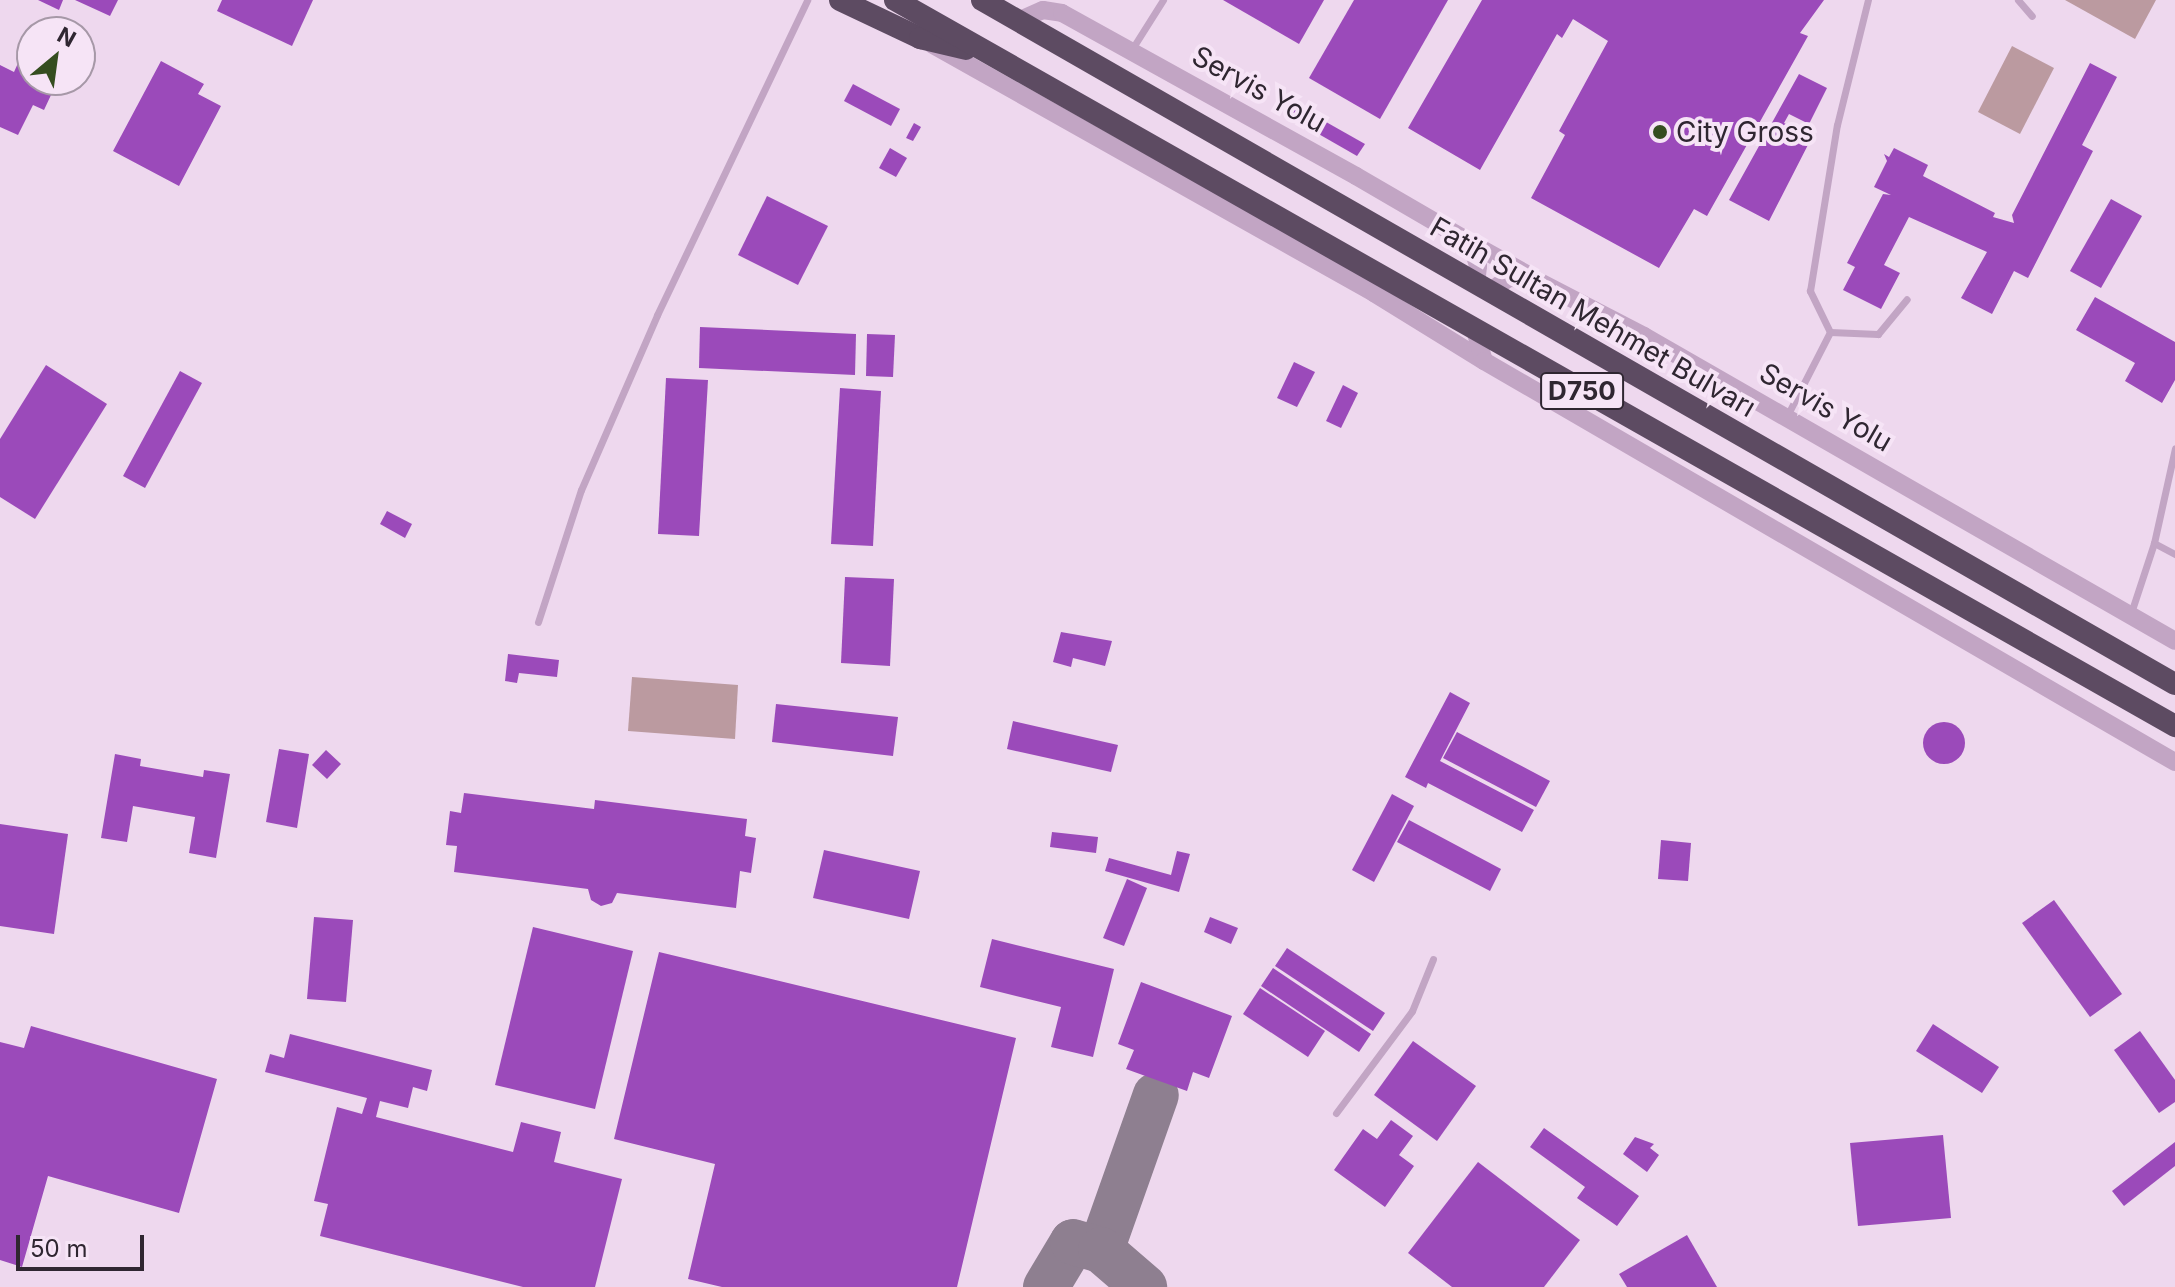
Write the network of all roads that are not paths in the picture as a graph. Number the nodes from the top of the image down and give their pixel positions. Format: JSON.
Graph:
{"nodes":[{"id":1,"x":807,"y":0,"type":"edge"},
{"id":2,"x":840,"y":0,"type":"edge"},
{"id":3,"x":895,"y":0,"type":"edge"},
{"id":4,"x":982,"y":0,"type":"edge"},
{"id":5,"x":1037,"y":0,"type":"edge"},
{"id":6,"x":1163,"y":0,"type":"edge"},
{"id":7,"x":1868,"y":0,"type":"edge"},
{"id":8,"x":2018,"y":0,"type":"edge"},
{"id":9,"x":1065,"y":7,"type":"edge"},
{"id":10,"x":1008,"y":11,"type":"edge"},
{"id":11,"x":2032,"y":16,"type":"dead end"},
{"id":12,"x":920,"y":38,"type":"junction"},
{"id":13,"x":1131,"y":51,"type":"junction"},
{"id":14,"x":990,"y":55,"type":"junction"},
{"id":15,"x":1471,"y":243,"type":"junction"},
{"id":16,"x":1534,"y":279,"type":"junction"},
{"id":17,"x":1482,"y":289,"type":"junction"},
{"id":18,"x":1411,"y":292,"type":"junction"},
{"id":19,"x":1374,"y":293,"type":"junction"},
{"id":20,"x":1907,"y":299,"type":"dead end"},
{"id":21,"x":1475,"y":330,"type":"junction"},
{"id":22,"x":1830,"y":332,"type":"junction"},
{"id":23,"x":1484,"y":361,"type":"junction"},
{"id":24,"x":1786,"y":416,"type":"junction"},
{"id":25,"x":2175,"y":448,"type":"edge"},
{"id":26,"x":2154,"y":543,"type":"junction"},
{"id":27,"x":2175,"y":554,"type":"edge"},
{"id":28,"x":2130,"y":616,"type":"junction"},
{"id":29,"x":538,"y":622,"type":"dead end"},
{"id":30,"x":2175,"y":641,"type":"edge"},
{"id":31,"x":2175,"y":684,"type":"edge"},
{"id":32,"x":2175,"y":726,"type":"edge"},
{"id":33,"x":2175,"y":762,"type":"edge"},
{"id":34,"x":1433,"y":959,"type":"dead end"},
{"id":35,"x":1336,"y":1113,"type":"dead end"}],
"edges":[{"from":1,"to":29,"type":"lane"},
{"from":2,"to":12,"type":"highway"},
{"from":3,"to":14,"type":"highway","number":"D750"},
{"from":4,"to":10,"type":"highway","name":"Fatih Sultan Mehmet Bulvarı","number":"D750"},
{"from":5,"to":9,"type":"street","name":"Servis Yolu"},
{"from":6,"to":13,"type":"lane"},
{"from":7,"to":22,"type":"lane"},
{"from":8,"to":11,"type":"lane"},
{"from":9,"to":10,"type":"street"},
{"from":9,"to":13,"type":"street","name":"Servis Yolu"},
{"from":10,"to":17,"type":"highway","name":"Fatih Sultan Mehmet Bulvarı","number":"D750"},
{"from":12,"to":14,"type":"highway"},
{"from":12,"to":19,"type":"street"},
{"from":13,"to":15,"type":"street","name":"Servis Yolu"},
{"from":14,"to":18,"type":"highway","number":"D750"},
{"from":15,"to":16,"type":"street","name":"Servis Yolu"},
{"from":15,"to":17,"type":"street"},
{"from":16,"to":17,"type":"street"},
{"from":16,"to":24,"type":"street","name":"Servis Yolu"},
{"from":17,"to":31,"type":"highway","name":"Fatih Sultan Mehmet Bulvarı","number":"D750"},
{"from":18,"to":19,"type":"street"},
{"from":18,"to":21,"type":"highway","number":"D750"},
{"from":19,"to":23,"type":"street"},
{"from":20,"to":22,"type":"lane"},
{"from":21,"to":23,"type":"street"},
{"from":21,"to":32,"type":"highway","number":"D750"},
{"from":22,"to":24,"type":"lane"},
{"from":23,"to":33,"type":"street"},
{"from":24,"to":28,"type":"street","name":"Servis Yolu"},
{"from":25,"to":26,"type":"lane"},
{"from":26,"to":27,"type":"lane"},
{"from":26,"to":28,"type":"lane"},
{"from":28,"to":30,"type":"street","name":"Servis Yolu"},
{"from":34,"to":35,"type":"lane"}]}
